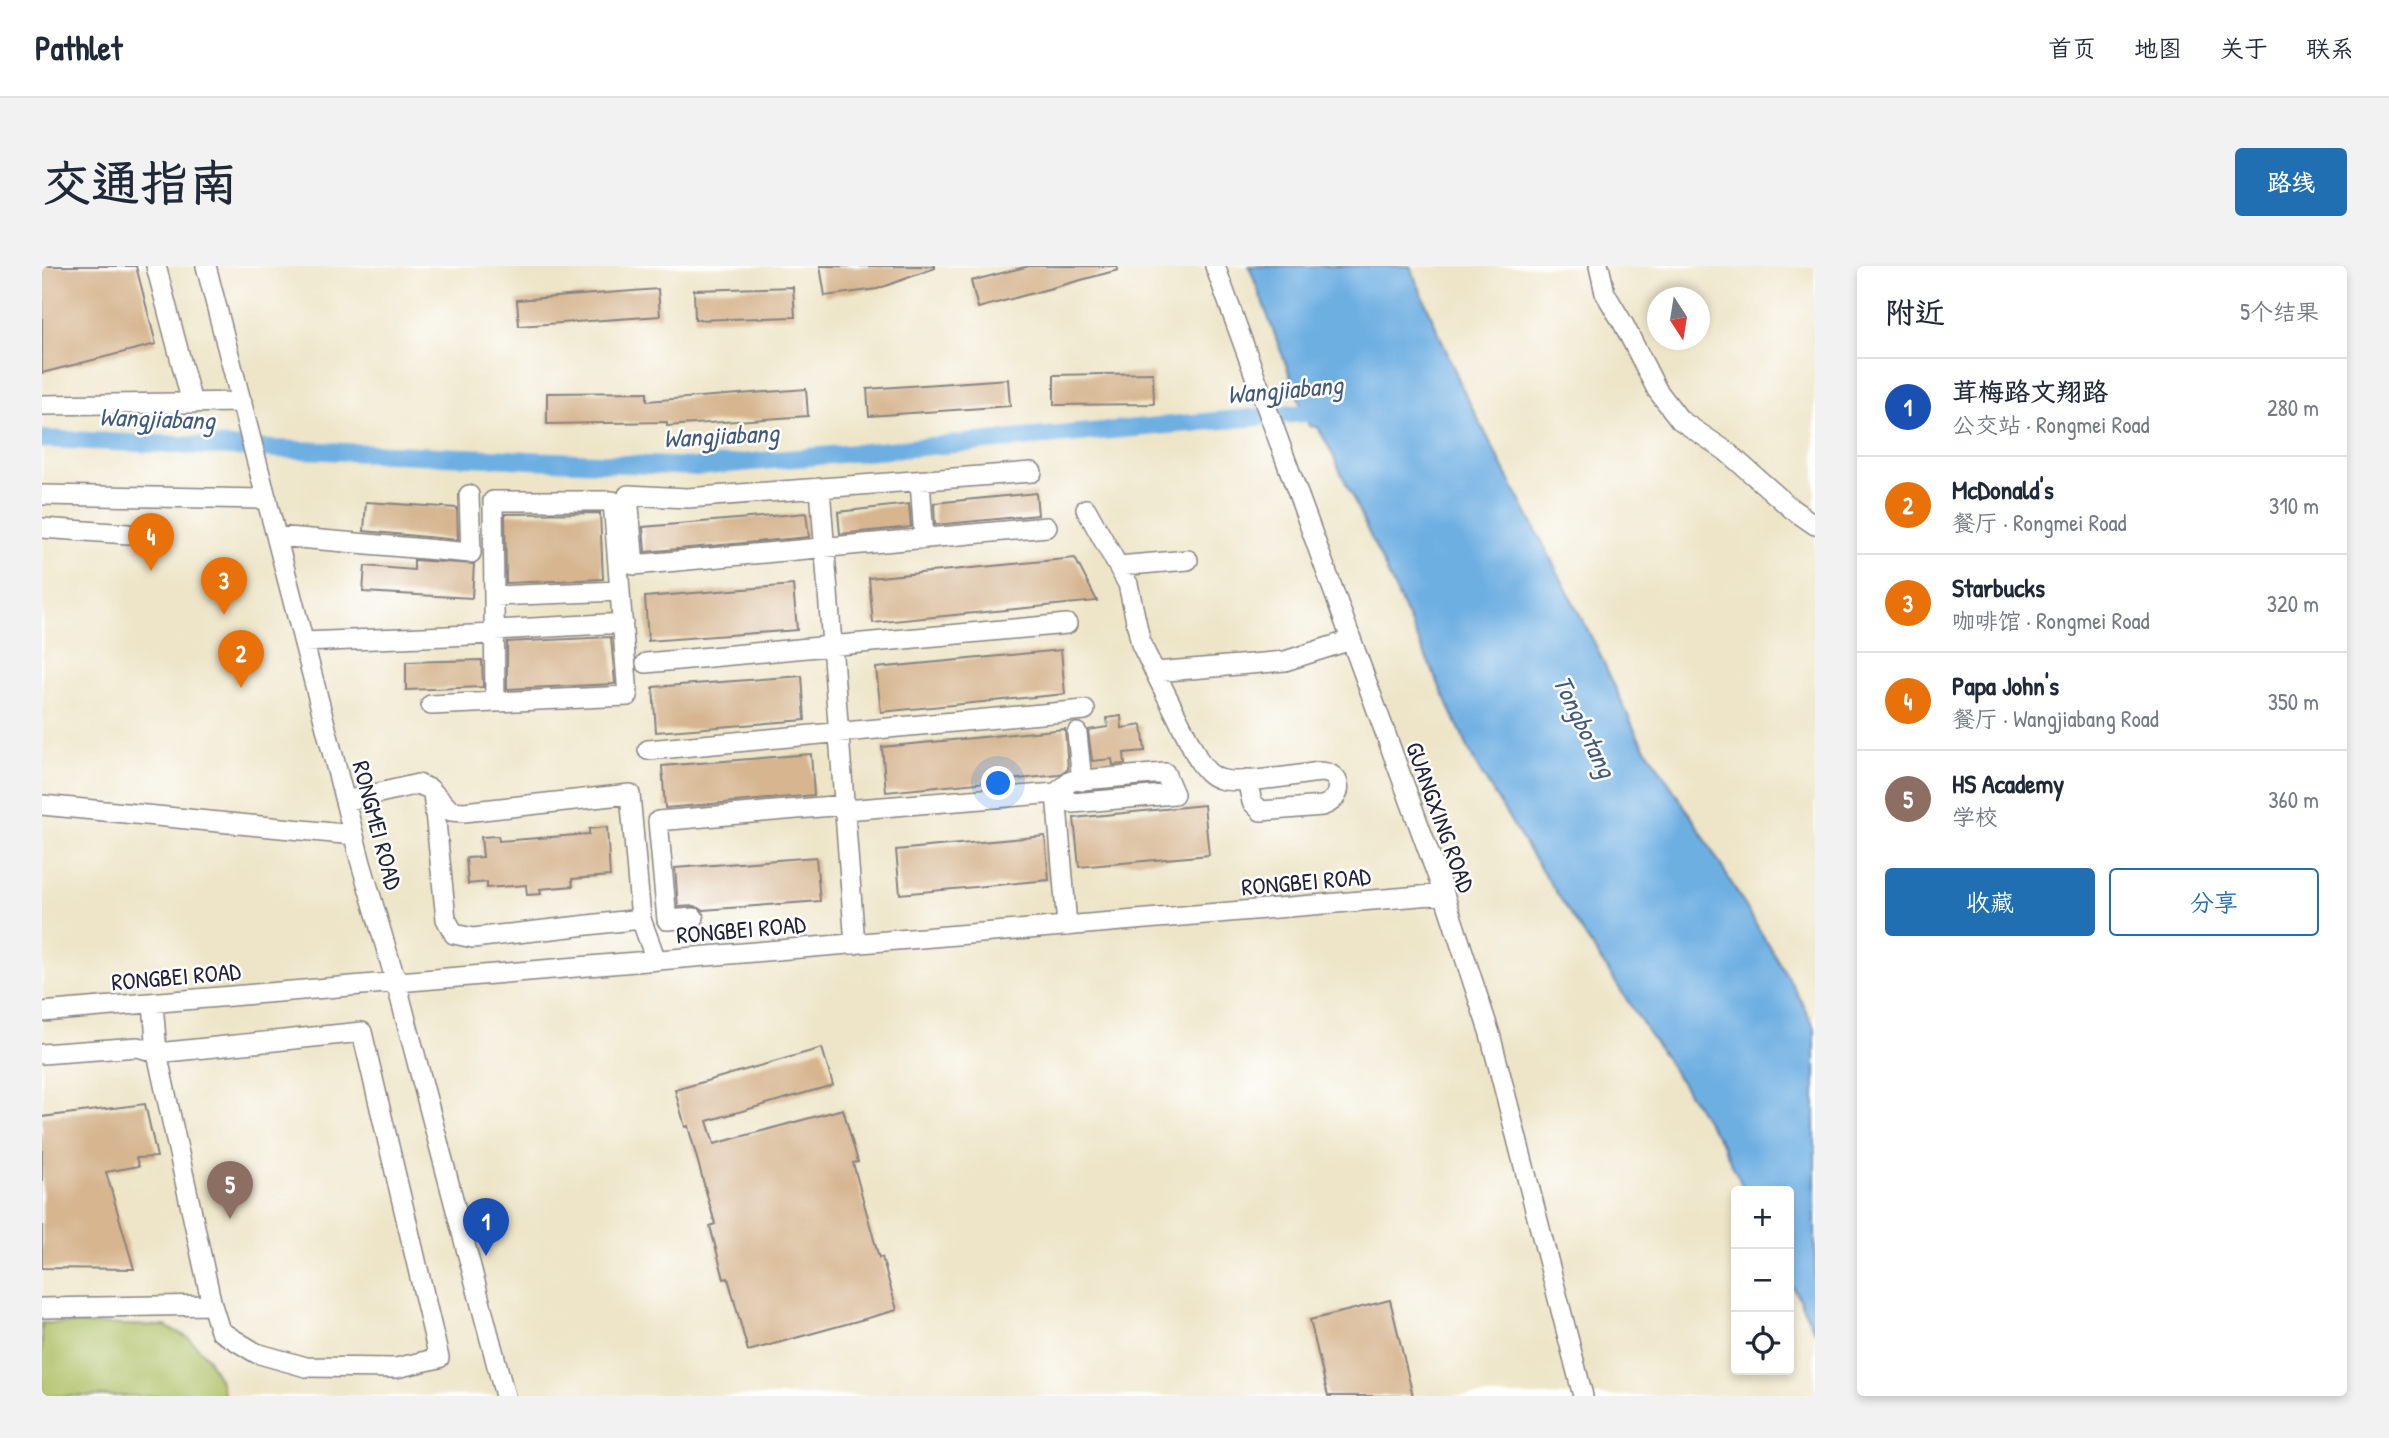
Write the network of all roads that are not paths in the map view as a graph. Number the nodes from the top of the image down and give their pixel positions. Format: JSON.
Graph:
{"nodes":[{"id":1,"x":156,"y":266,"type":"edge"},
{"id":2,"x":206,"y":266,"type":"edge"},
{"id":3,"x":1215,"y":266,"type":"edge"},
{"id":4,"x":1599,"y":266,"type":"edge"},
{"id":5,"x":192,"y":402,"type":"junction"},
{"id":6,"x":42,"y":405,"type":"edge"},
{"id":7,"x":243,"y":407,"type":"junction"},
{"id":8,"x":1032,"y":472,"type":"dead end"},
{"id":9,"x":920,"y":481,"type":"junction"},
{"id":10,"x":820,"y":488,"type":"junction"},
{"id":11,"x":42,"y":495,"type":"edge"},
{"id":12,"x":469,"y":495,"type":"dead end"},
{"id":13,"x":267,"y":499,"type":"junction"},
{"id":14,"x":1086,"y":509,"type":"dead end"},
{"id":15,"x":1815,"y":525,"type":"edge"},
{"id":16,"x":1047,"y":527,"type":"dead end"},
{"id":17,"x":42,"y":528,"type":"edge"},
{"id":18,"x":128,"y":534,"type":"dead end"},
{"id":19,"x":276,"y":536,"type":"junction"},
{"id":20,"x":925,"y":539,"type":"junction"},
{"id":21,"x":824,"y":548,"type":"junction"},
{"id":22,"x":1188,"y":560,"type":"dead end"},
{"id":23,"x":1118,"y":566,"type":"junction"},
{"id":24,"x":620,"y":591,"type":"junction"},
{"id":25,"x":494,"y":596,"type":"junction"},
{"id":26,"x":623,"y":623,"type":"junction"},
{"id":27,"x":1067,"y":624,"type":"dead end"},
{"id":28,"x":495,"y":632,"type":"junction"},
{"id":29,"x":1351,"y":640,"type":"junction"},
{"id":30,"x":304,"y":642,"type":"junction"},
{"id":31,"x":832,"y":646,"type":"junction"},
{"id":32,"x":646,"y":663,"type":"dead end"},
{"id":33,"x":1155,"y":671,"type":"junction"},
{"id":34,"x":495,"y":702,"type":"junction"},
{"id":35,"x":431,"y":705,"type":"dead end"},
{"id":36,"x":1085,"y":710,"type":"dead end"},
{"id":37,"x":839,"y":733,"type":"junction"},
{"id":38,"x":1077,"y":733,"type":"dead end"},
{"id":39,"x":648,"y":750,"type":"dead end"},
{"id":40,"x":1082,"y":780,"type":"junction"},
{"id":41,"x":1247,"y":780,"type":"dead end"},
{"id":42,"x":433,"y":793,"type":"junction"},
{"id":43,"x":1056,"y":793,"type":"junction"},
{"id":44,"x":345,"y":801,"type":"junction"},
{"id":45,"x":42,"y":805,"type":"edge"},
{"id":46,"x":844,"y":807,"type":"junction"},
{"id":47,"x":354,"y":835,"type":"junction"},
{"id":48,"x":1444,"y":894,"type":"junction"},
{"id":49,"x":694,"y":918,"type":"dead end"},
{"id":50,"x":641,"y":919,"type":"junction"},
{"id":51,"x":1067,"y":926,"type":"junction"},
{"id":52,"x":855,"y":944,"type":"junction"},
{"id":53,"x":656,"y":960,"type":"junction"},
{"id":54,"x":396,"y":982,"type":"junction"},
{"id":55,"x":153,"y":1003,"type":"junction"},
{"id":56,"x":42,"y":1012,"type":"edge"},
{"id":57,"x":157,"y":1053,"type":"junction"},
{"id":58,"x":42,"y":1054,"type":"edge"},
{"id":59,"x":212,"y":1305,"type":"junction"},
{"id":60,"x":42,"y":1308,"type":"edge"},
{"id":61,"x":505,"y":1396,"type":"edge"},
{"id":62,"x":1583,"y":1396,"type":"edge"}],
"edges":[{"from":1,"to":5,"type":"street"},
{"from":2,"to":7,"type":"street","name":"RONGMEI ROAD"},
{"from":3,"to":29,"type":"street","name":"GUANGXING ROAD"},
{"from":4,"to":15,"type":"street"},
{"from":5,"to":6,"type":"street"},
{"from":5,"to":7,"type":"street"},
{"from":7,"to":13,"type":"street","name":"RONGMEI ROAD"},
{"from":8,"to":9,"type":"street"},
{"from":9,"to":10,"type":"street"},
{"from":9,"to":20,"type":"street"},
{"from":10,"to":21,"type":"street"},
{"from":10,"to":21,"type":"street"},
{"from":11,"to":13,"type":"street"},
{"from":12,"to":19,"type":"street"},
{"from":13,"to":19,"type":"street","name":"RONGMEI ROAD"},
{"from":14,"to":23,"type":"street"},
{"from":16,"to":20,"type":"street"},
{"from":17,"to":18,"type":"street"},
{"from":19,"to":30,"type":"street","name":"RONGMEI ROAD"},
{"from":20,"to":21,"type":"street"},
{"from":21,"to":31,"type":"street"},
{"from":22,"to":23,"type":"street"},
{"from":23,"to":33,"type":"street"},
{"from":24,"to":25,"type":"street"},
{"from":24,"to":25,"type":"street"},
{"from":24,"to":26,"type":"street"},
{"from":25,"to":28,"type":"street"},
{"from":26,"to":28,"type":"street"},
{"from":26,"to":34,"type":"street"},
{"from":27,"to":31,"type":"street"},
{"from":28,"to":30,"type":"street"},
{"from":28,"to":34,"type":"street"},
{"from":29,"to":33,"type":"street"},
{"from":29,"to":48,"type":"street","name":"GUANGXING ROAD"},
{"from":30,"to":44,"type":"street","name":"RONGMEI ROAD"},
{"from":31,"to":32,"type":"street"},
{"from":31,"to":37,"type":"street"},
{"from":33,"to":41,"type":"street"},
{"from":34,"to":35,"type":"street"},
{"from":36,"to":37,"type":"street"},
{"from":37,"to":39,"type":"street"},
{"from":37,"to":46,"type":"street"},
{"from":38,"to":40,"type":"street"},
{"from":40,"to":43,"type":"street"},
{"from":40,"to":43,"type":"street"},
{"from":42,"to":44,"type":"street"},
{"from":42,"to":50,"type":"street"},
{"from":42,"to":50,"type":"street"},
{"from":43,"to":46,"type":"street"},
{"from":43,"to":51,"type":"street"},
{"from":44,"to":47,"type":"street","name":"RONGMEI ROAD"},
{"from":45,"to":47,"type":"street"},
{"from":46,"to":49,"type":"street"},
{"from":46,"to":52,"type":"street"},
{"from":47,"to":54,"type":"street","name":"RONGMEI ROAD"},
{"from":48,"to":51,"type":"street","name":"RONGBEI ROAD"},
{"from":48,"to":62,"type":"street","name":"GUANGXING ROAD"},
{"from":50,"to":53,"type":"street"},
{"from":51,"to":52,"type":"street","name":"RONGBEI ROAD"},
{"from":52,"to":53,"type":"street","name":"RONGBEI ROAD"},
{"from":53,"to":54,"type":"street","name":"RONGBEI ROAD"},
{"from":54,"to":55,"type":"street","name":"RONGBEI ROAD"},
{"from":54,"to":61,"type":"street","name":"RONGMEI ROAD"},
{"from":55,"to":56,"type":"street","name":"RONGBEI ROAD"},
{"from":55,"to":57,"type":"street"},
{"from":57,"to":58,"type":"street"},
{"from":57,"to":59,"type":"street"},
{"from":57,"to":59,"type":"street"},
{"from":59,"to":60,"type":"street"}]}
